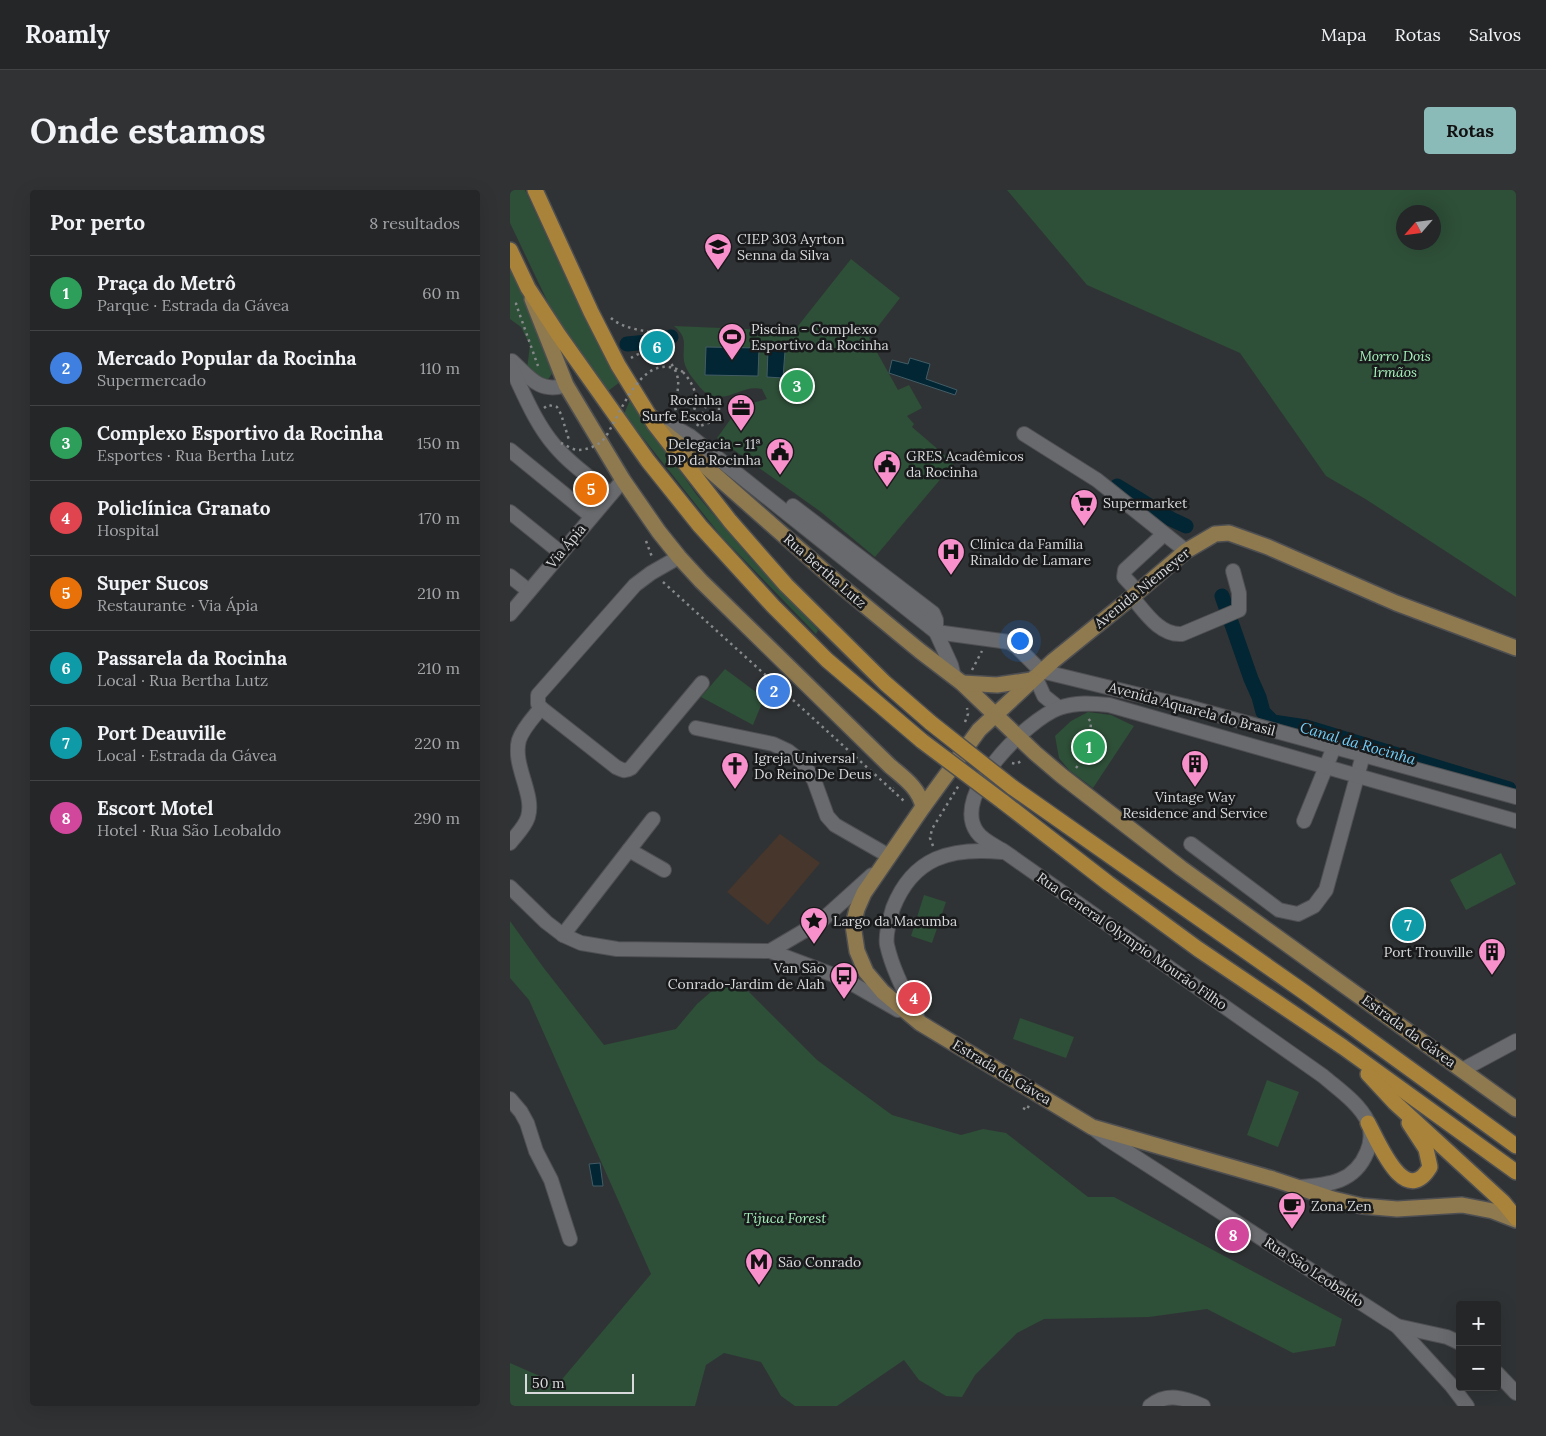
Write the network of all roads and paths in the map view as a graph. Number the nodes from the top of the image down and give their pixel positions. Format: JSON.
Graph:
{"nodes":[{"id":1,"x":535,"y":190,"type":"edge"},
{"id":2,"x":510,"y":250,"type":"edge"},
{"id":3,"x":528,"y":288,"type":"junction"},
{"id":4,"x":591,"y":312,"type":"junction"},
{"id":5,"x":644,"y":352,"type":"junction"},
{"id":6,"x":510,"y":358,"type":"edge"},
{"id":7,"x":510,"y":365,"type":"edge"},
{"id":8,"x":618,"y":365,"type":"junction"},
{"id":9,"x":566,"y":385,"type":"junction"},
{"id":10,"x":652,"y":420,"type":"junction"},
{"id":11,"x":711,"y":422,"type":"dead end"},
{"id":12,"x":1024,"y":434,"type":"dead end"},
{"id":13,"x":694,"y":439,"type":"junction"},
{"id":14,"x":561,"y":443,"type":"dead end"},
{"id":15,"x":510,"y":450,"type":"edge"},
{"id":16,"x":623,"y":480,"type":"junction"},
{"id":17,"x":611,"y":494,"type":"junction"},
{"id":18,"x":510,"y":512,"type":"edge"},
{"id":19,"x":591,"y":516,"type":"junction"},
{"id":20,"x":1164,"y":534,"type":"junction"},
{"id":21,"x":1186,"y":551,"type":"junction"},
{"id":22,"x":561,"y":553,"type":"junction"},
{"id":23,"x":679,"y":557,"type":"junction"},
{"id":24,"x":1233,"y":571,"type":"dead end"},
{"id":25,"x":510,"y":576,"type":"edge"},
{"id":26,"x":529,"y":591,"type":"junction"},
{"id":27,"x":1135,"y":594,"type":"junction"},
{"id":28,"x":510,"y":614,"type":"edge"},
{"id":29,"x":936,"y":632,"type":"junction"},
{"id":30,"x":989,"y":639,"type":"junction"},
{"id":31,"x":1516,"y":648,"type":"edge"},
{"id":32,"x":1035,"y":676,"type":"junction"},
{"id":33,"x":963,"y":677,"type":"junction"},
{"id":34,"x":702,"y":683,"type":"dead end"},
{"id":35,"x":1074,"y":704,"type":"junction"},
{"id":36,"x":541,"y":708,"type":"junction"},
{"id":37,"x":1059,"y":708,"type":"junction"},
{"id":38,"x":996,"y":714,"type":"junction"},
{"id":39,"x":696,"y":728,"type":"dead end"},
{"id":40,"x":1018,"y":736,"type":"junction"},
{"id":41,"x":1334,"y":747,"type":"junction"},
{"id":42,"x":1363,"y":755,"type":"junction"},
{"id":43,"x":1326,"y":767,"type":"junction"},
{"id":44,"x":1075,"y":770,"type":"dead end"},
{"id":45,"x":1357,"y":776,"type":"junction"},
{"id":46,"x":963,"y":778,"type":"dead end"},
{"id":47,"x":1516,"y":797,"type":"edge"},
{"id":48,"x":923,"y":807,"type":"junction"},
{"id":49,"x":653,"y":819,"type":"dead end"},
{"id":50,"x":1304,"y":821,"type":"dead end"},
{"id":51,"x":1516,"y":821,"type":"edge"},
{"id":52,"x":510,"y":843,"type":"edge"},
{"id":53,"x":1191,"y":844,"type":"dead end"},
{"id":54,"x":629,"y":850,"type":"junction"},
{"id":55,"x":935,"y":850,"type":"dead end"},
{"id":56,"x":1005,"y":852,"type":"junction"},
{"id":57,"x":886,"y":861,"type":"junction"},
{"id":58,"x":664,"y":870,"type":"dead end"},
{"id":59,"x":510,"y":887,"type":"edge"},
{"id":60,"x":563,"y":935,"type":"junction"},
{"id":61,"x":770,"y":951,"type":"junction"},
{"id":62,"x":920,"y":1023,"type":"junction"},
{"id":63,"x":1516,"y":1041,"type":"edge"},
{"id":64,"x":1343,"y":1047,"type":"junction"},
{"id":65,"x":1462,"y":1070,"type":"junction"},
{"id":66,"x":510,"y":1099,"type":"edge"},
{"id":67,"x":1394,"y":1102,"type":"junction"},
{"id":68,"x":1029,"y":1106,"type":"dead end"},
{"id":69,"x":1023,"y":1108,"type":"dead end"},
{"id":70,"x":1516,"y":1108,"type":"edge"},
{"id":71,"x":1368,"y":1123,"type":"junction"},
{"id":72,"x":1092,"y":1127,"type":"junction"},
{"id":73,"x":1516,"y":1146,"type":"edge"},
{"id":74,"x":1516,"y":1172,"type":"edge"},
{"id":75,"x":1295,"y":1188,"type":"junction"},
{"id":76,"x":1516,"y":1219,"type":"edge"},
{"id":77,"x":570,"y":1239,"type":"dead end"},
{"id":78,"x":1397,"y":1326,"type":"junction"},
{"id":79,"x":1456,"y":1341,"type":"edge"},
{"id":80,"x":1501,"y":1376,"type":"edge"},
{"id":81,"x":1516,"y":1393,"type":"edge"},
{"id":82,"x":1150,"y":1406,"type":"edge"},
{"id":83,"x":1203,"y":1406,"type":"edge"},
{"id":84,"x":1467,"y":1406,"type":"edge"}],
"edges":[{"from":1,"to":4,"type":"highway"},
{"from":2,"to":3,"type":"highway"},
{"from":3,"to":9,"type":"main road"},
{"from":3,"to":64,"type":"highway","bridge":true},
{"from":4,"to":5,"type":"path"},
{"from":4,"to":8,"type":"highway"},
{"from":5,"to":8,"type":"path"},
{"from":5,"to":14,"type":"path","bridge":true},
{"from":6,"to":9,"type":"street"},
{"from":7,"to":17,"type":"street"},
{"from":8,"to":10,"type":"highway"},
{"from":9,"to":16,"type":"main road"},
{"from":10,"to":13,"type":"street"},
{"from":10,"to":33,"type":"main road","name":"Rua Bertha Lutz"},
{"from":10,"to":73,"type":"highway","bridge":true},
{"from":11,"to":13,"type":"path"},
{"from":12,"to":20,"type":"street"},
{"from":13,"to":29,"type":"street"},
{"from":15,"to":19,"type":"street"},
{"from":16,"to":17,"type":"street","name":"Via Ápia"},
{"from":16,"to":23,"type":"main road"},
{"from":17,"to":19,"type":"street","name":"Via Ápia"},
{"from":18,"to":22,"type":"street"},
{"from":19,"to":22,"type":"street","name":"Via Ápia"},
{"from":20,"to":21,"type":"street"},
{"from":20,"to":27,"type":"street"},
{"from":21,"to":27,"type":"main road","name":"Avenida Niemeyer"},
{"from":21,"to":31,"type":"main road","name":"Avenida Niemeyer"},
{"from":22,"to":26,"type":"street","name":"Via Ápia"},
{"from":23,"to":36,"type":"street"},
{"from":23,"to":48,"type":"main road"},
{"from":24,"to":27,"type":"street"},
{"from":25,"to":26,"type":"street"},
{"from":26,"to":28,"type":"street","name":"Via Ápia"},
{"from":27,"to":32,"type":"main road","name":"Avenida Niemeyer"},
{"from":29,"to":30,"type":"street"},
{"from":29,"to":33,"type":"street"},
{"from":30,"to":32,"type":"street"},
{"from":30,"to":33,"type":"path"},
{"from":32,"to":33,"type":"main road"},
{"from":32,"to":37,"type":"street"},
{"from":32,"to":38,"type":"main road","name":"Avenida Niemeyer"},
{"from":32,"to":41,"type":"street","name":"Avenida Aquarela do Brasil"},
{"from":33,"to":38,"type":"main road","name":"Rua Bertha Lutz"},
{"from":34,"to":36,"type":"street"},
{"from":35,"to":37,"type":"street","name":"Avenida Aquarela do Brasil"},
{"from":35,"to":43,"type":"street","name":"Avenida Aquarela do Brasil"},
{"from":35,"to":44,"type":"path"},
{"from":36,"to":52,"type":"street"},
{"from":37,"to":40,"type":"street","name":"Avenida Aquarela do Brasil"},
{"from":38,"to":40,"type":"main road","name":"Estrada da Gávea"},
{"from":38,"to":48,"type":"main road","name":"Avenida Niemeyer"},
{"from":39,"to":57,"type":"street"},
{"from":40,"to":56,"type":"street","name":"Avenida Aquarela do Brasil"},
{"from":40,"to":65,"type":"main road","name":"Estrada da Gávea"},
{"from":41,"to":42,"type":"street","name":"Avenida Aquarela do Brasil"},
{"from":41,"to":43,"type":"street"},
{"from":42,"to":45,"type":"street"},
{"from":42,"to":47,"type":"street","name":"Avenida Aquarela do Brasil"},
{"from":43,"to":45,"type":"street","name":"Avenida Aquarela do Brasil"},
{"from":43,"to":50,"type":"street"},
{"from":45,"to":51,"type":"street","name":"Avenida Aquarela do Brasil"},
{"from":45,"to":53,"type":"street"},
{"from":46,"to":55,"type":"path"},
{"from":48,"to":57,"type":"main road","name":"Avenida Niemeyer"},
{"from":49,"to":54,"type":"street"},
{"from":54,"to":58,"type":"street"},
{"from":54,"to":60,"type":"street"},
{"from":56,"to":62,"type":"street"},
{"from":56,"to":71,"type":"street","name":"Rua General Olympio Mourão Filho"},
{"from":57,"to":61,"type":"street","name":"Avenida Niemeyer"},
{"from":57,"to":62,"type":"main road","name":"Avenida Niemeyer"},
{"from":59,"to":60,"type":"street","name":"Estrada da Gávea"},
{"from":60,"to":61,"type":"street","name":"Estrada da Gávea"},
{"from":61,"to":62,"type":"street","name":"Estrada da Gávea"},
{"from":62,"to":72,"type":"main road","name":"Estrada da Gávea"},
{"from":63,"to":65,"type":"street"},
{"from":64,"to":67,"type":"highway"},
{"from":64,"to":74,"type":"highway"},
{"from":65,"to":70,"type":"main road","name":"Estrada da Gávea"},
{"from":66,"to":77,"type":"street"},
{"from":67,"to":71,"type":"highway"},
{"from":67,"to":76,"type":"highway"},
{"from":68,"to":69,"type":"path"},
{"from":71,"to":75,"type":"street"},
{"from":72,"to":75,"type":"main road","name":"Estrada da Gávea"},
{"from":72,"to":78,"type":"street","name":"Rua São Leobaldo"},
{"from":75,"to":76,"type":"main road","name":"Estrada da Gávea"},
{"from":78,"to":79,"type":"street"},
{"from":78,"to":84,"type":"street","name":"Rua São Leobaldo"},
{"from":80,"to":81,"type":"street"},
{"from":82,"to":83,"type":"street"}]}
